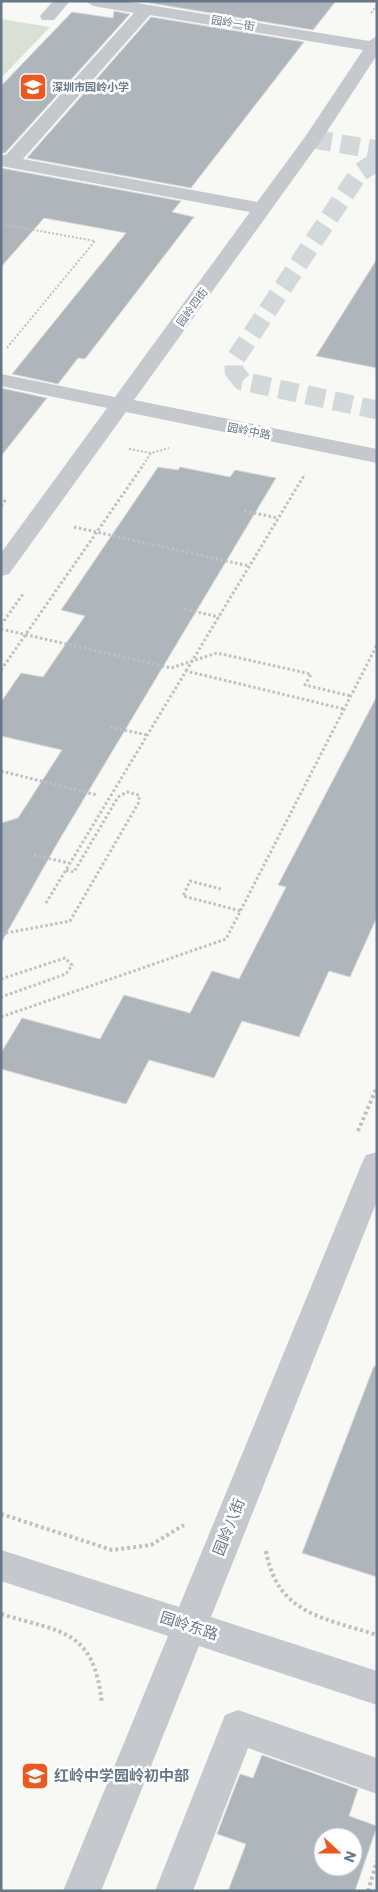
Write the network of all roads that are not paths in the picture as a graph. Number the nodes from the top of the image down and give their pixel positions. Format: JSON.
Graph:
{"nodes":[{"id":1,"x":62,"y":1,"type":"edge"},
{"id":2,"x":92,"y":1,"type":"edge"},
{"id":3,"x":146,"y":10,"type":"junction"},
{"id":4,"x":48,"y":16,"type":"dead end"},
{"id":5,"x":375,"y":45,"type":"edge"},
{"id":6,"x":6,"y":161,"type":"edge"},
{"id":7,"x":262,"y":209,"type":"junction"},
{"id":8,"x":1,"y":380,"type":"edge"},
{"id":9,"x":122,"y":405,"type":"junction"},
{"id":10,"x":377,"y":456,"type":"edge"},
{"id":11,"x":1,"y":570,"type":"edge"},
{"id":12,"x":377,"y":1163,"type":"edge"},
{"id":13,"x":1,"y":1565,"type":"edge"},
{"id":14,"x":188,"y":1626,"type":"junction"},
{"id":15,"x":377,"y":1688,"type":"edge"},
{"id":16,"x":377,"y":1776,"type":"edge"},
{"id":17,"x":82,"y":1891,"type":"edge"},
{"id":18,"x":174,"y":1891,"type":"edge"}],
"edges":[{"from":1,"to":4,"type":"street"},
{"from":2,"to":3,"type":"street","name":"园岭一街"},
{"from":3,"to":5,"type":"street","name":"园岭一街"},
{"from":3,"to":6,"type":"street"},
{"from":5,"to":7,"type":"street","name":"园岭四街"},
{"from":6,"to":7,"type":"street"},
{"from":7,"to":9,"type":"street","name":"园岭四街"},
{"from":8,"to":9,"type":"street","name":"园岭中路"},
{"from":9,"to":10,"type":"street","name":"园岭中路"},
{"from":9,"to":11,"type":"street","name":"园岭四街"},
{"from":12,"to":14,"type":"street","name":"园岭八街"},
{"from":13,"to":14,"type":"street","name":"园岭东路"},
{"from":14,"to":15,"type":"street","name":"园岭东路"},
{"from":14,"to":17,"type":"street","name":"园岭八街"},
{"from":16,"to":18,"type":"street"}]}
